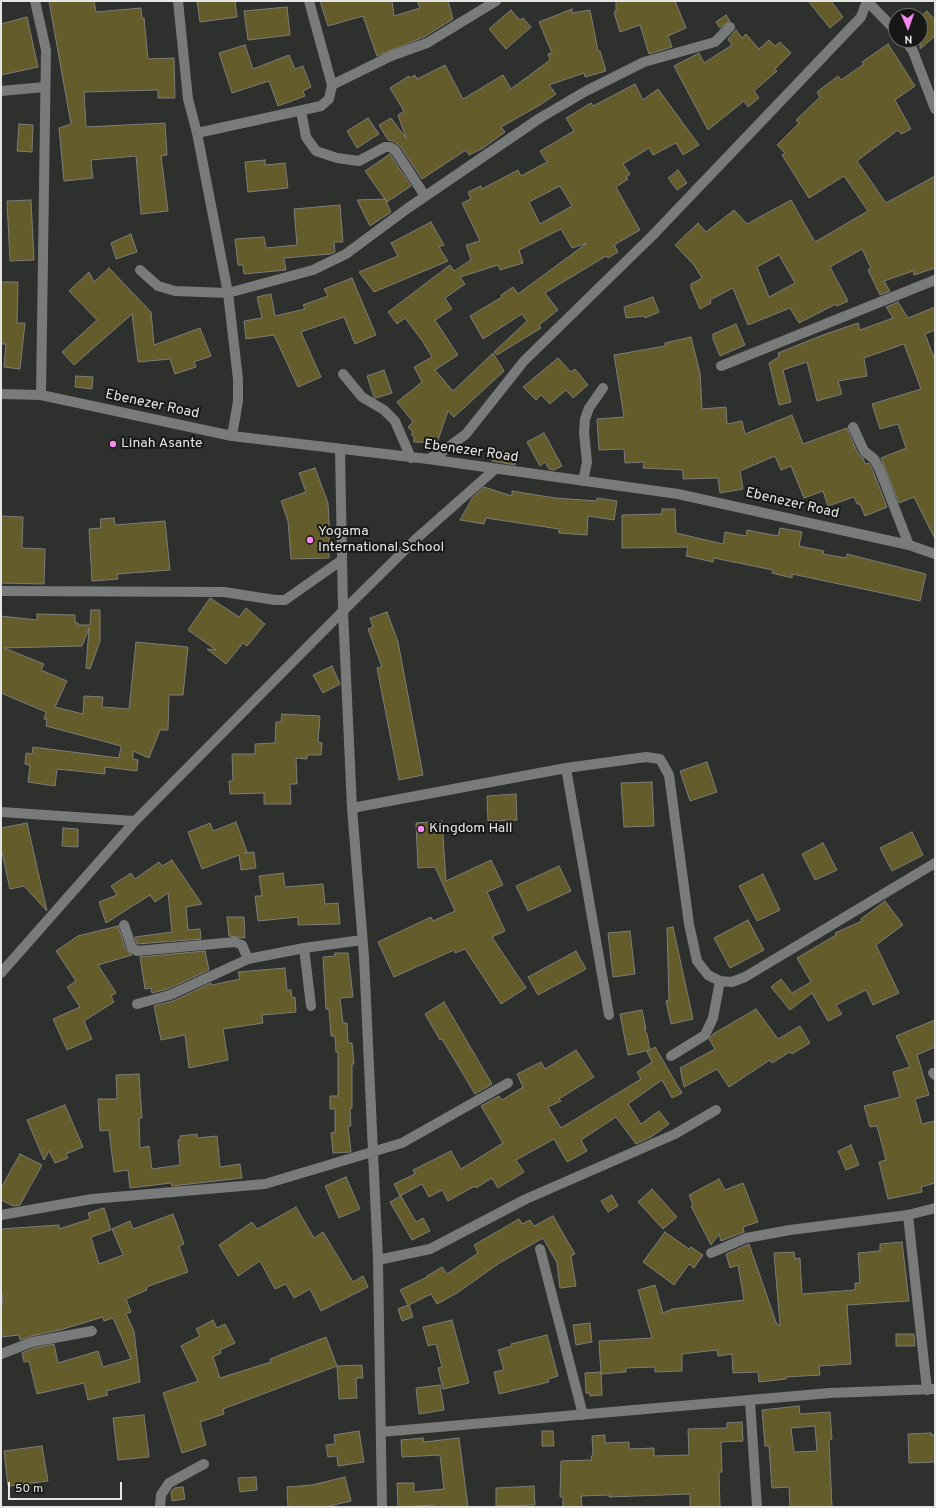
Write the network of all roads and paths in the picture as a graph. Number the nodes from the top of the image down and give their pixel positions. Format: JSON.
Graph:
{"nodes":[{"id":1,"x":35,"y":1,"type":"edge"},
{"id":2,"x":178,"y":1,"type":"edge"},
{"id":3,"x":309,"y":1,"type":"edge"},
{"id":4,"x":496,"y":1,"type":"edge"},
{"id":5,"x":867,"y":1,"type":"edge"},
{"id":6,"x":888,"y":22,"type":"edge"},
{"id":7,"x":730,"y":27,"type":"dead end"},
{"id":8,"x":911,"y":48,"type":"edge"},
{"id":9,"x":332,"y":85,"type":"junction"},
{"id":10,"x":45,"y":87,"type":"junction"},
{"id":11,"x":1,"y":91,"type":"edge"},
{"id":12,"x":935,"y":109,"type":"edge"},
{"id":13,"x":301,"y":111,"type":"junction"},
{"id":14,"x":197,"y":133,"type":"junction"},
{"id":15,"x":425,"y":196,"type":"junction"},
{"id":16,"x":140,"y":270,"type":"dead end"},
{"id":17,"x":935,"y":280,"type":"edge"},
{"id":18,"x":228,"y":293,"type":"junction"},
{"id":19,"x":721,"y":366,"type":"dead end"},
{"id":20,"x":343,"y":374,"type":"dead end"},
{"id":21,"x":603,"y":388,"type":"dead end"},
{"id":22,"x":1,"y":394,"type":"edge"},
{"id":23,"x":41,"y":395,"type":"junction"},
{"id":24,"x":853,"y":427,"type":"dead end"},
{"id":25,"x":232,"y":436,"type":"junction"},
{"id":26,"x":340,"y":449,"type":"junction"},
{"id":27,"x":411,"y":458,"type":"junction"},
{"id":28,"x":428,"y":460,"type":"junction"},
{"id":29,"x":494,"y":470,"type":"junction"},
{"id":30,"x":583,"y":481,"type":"junction"},
{"id":31,"x":909,"y":545,"type":"junction"},
{"id":32,"x":935,"y":554,"type":"edge"},
{"id":33,"x":342,"y":560,"type":"junction"},
{"id":34,"x":1,"y":591,"type":"edge"},
{"id":35,"x":343,"y":611,"type":"junction"},
{"id":36,"x":566,"y":768,"type":"junction"},
{"id":37,"x":352,"y":808,"type":"junction"},
{"id":38,"x":1,"y":812,"type":"edge"},
{"id":39,"x":135,"y":821,"type":"junction"},
{"id":40,"x":935,"y":864,"type":"edge"},
{"id":41,"x":124,"y":925,"type":"dead end"},
{"id":42,"x":362,"y":940,"type":"junction"},
{"id":43,"x":304,"y":948,"type":"junction"},
{"id":44,"x":248,"y":959,"type":"junction"},
{"id":45,"x":1,"y":973,"type":"edge"},
{"id":46,"x":720,"y":981,"type":"junction"},
{"id":47,"x":137,"y":1004,"type":"dead end"},
{"id":48,"x":311,"y":1006,"type":"dead end"},
{"id":49,"x":609,"y":1015,"type":"dead end"},
{"id":50,"x":671,"y":1056,"type":"dead end"},
{"id":51,"x":508,"y":1083,"type":"dead end"},
{"id":52,"x":716,"y":1110,"type":"dead end"},
{"id":53,"x":372,"y":1150,"type":"junction"},
{"id":54,"x":935,"y":1208,"type":"edge"},
{"id":55,"x":1,"y":1215,"type":"edge"},
{"id":56,"x":908,"y":1215,"type":"junction"},
{"id":57,"x":540,"y":1249,"type":"dead end"},
{"id":58,"x":711,"y":1253,"type":"dead end"},
{"id":59,"x":378,"y":1260,"type":"junction"},
{"id":60,"x":92,"y":1331,"type":"dead end"},
{"id":61,"x":1,"y":1354,"type":"edge"},
{"id":62,"x":931,"y":1390,"type":"edge"},
{"id":63,"x":750,"y":1400,"type":"junction"},
{"id":64,"x":583,"y":1415,"type":"junction"},
{"id":65,"x":381,"y":1432,"type":"junction"},
{"id":66,"x":204,"y":1464,"type":"dead end"},
{"id":67,"x":160,"y":1507,"type":"edge"},
{"id":68,"x":382,"y":1507,"type":"edge"},
{"id":69,"x":757,"y":1507,"type":"edge"}],
"edges":[{"from":1,"to":10,"type":"street"},
{"from":2,"to":14,"type":"street"},
{"from":3,"to":9,"type":"street"},
{"from":4,"to":9,"type":"street"},
{"from":5,"to":6,"type":"street"},
{"from":5,"to":28,"type":"street"},
{"from":7,"to":15,"type":"street"},
{"from":8,"to":12,"type":"street"},
{"from":9,"to":13,"type":"street"},
{"from":10,"to":11,"type":"street"},
{"from":10,"to":23,"type":"street"},
{"from":13,"to":14,"type":"street"},
{"from":13,"to":15,"type":"street"},
{"from":14,"to":18,"type":"street"},
{"from":15,"to":18,"type":"street"},
{"from":16,"to":18,"type":"street"},
{"from":17,"to":19,"type":"street"},
{"from":18,"to":25,"type":"street"},
{"from":20,"to":27,"type":"street"},
{"from":21,"to":30,"type":"street"},
{"from":22,"to":23,"type":"street","name":"Ebenezer Road"},
{"from":23,"to":25,"type":"street","name":"Ebenezer Road"},
{"from":24,"to":31,"type":"street"},
{"from":25,"to":26,"type":"street","name":"Ebenezer Road"},
{"from":26,"to":27,"type":"street","name":"Ebenezer Road"},
{"from":26,"to":33,"type":"street"},
{"from":27,"to":28,"type":"street","name":"Ebenezer Road"},
{"from":28,"to":29,"type":"street","name":"Ebenezer Road"},
{"from":29,"to":30,"type":"street","name":"Ebenezer Road"},
{"from":29,"to":35,"type":"street"},
{"from":30,"to":31,"type":"street","name":"Ebenezer Road"},
{"from":31,"to":32,"type":"street","name":"Ebenezer Road"},
{"from":33,"to":34,"type":"street"},
{"from":33,"to":35,"type":"street"},
{"from":35,"to":37,"type":"street"},
{"from":35,"to":39,"type":"street"},
{"from":36,"to":37,"type":"street"},
{"from":36,"to":46,"type":"street"},
{"from":36,"to":49,"type":"street"},
{"from":37,"to":42,"type":"street"},
{"from":38,"to":39,"type":"street"},
{"from":39,"to":45,"type":"street"},
{"from":40,"to":46,"type":"street"},
{"from":41,"to":44,"type":"street"},
{"from":42,"to":43,"type":"street"},
{"from":42,"to":53,"type":"street"},
{"from":43,"to":44,"type":"street"},
{"from":43,"to":48,"type":"street"},
{"from":44,"to":47,"type":"street"},
{"from":46,"to":50,"type":"street"},
{"from":51,"to":53,"type":"street"},
{"from":52,"to":59,"type":"street"},
{"from":53,"to":55,"type":"street"},
{"from":53,"to":59,"type":"street"},
{"from":54,"to":56,"type":"street"},
{"from":56,"to":58,"type":"street"},
{"from":56,"to":62,"type":"street"},
{"from":57,"to":64,"type":"street"},
{"from":59,"to":65,"type":"street"},
{"from":60,"to":61,"type":"street"},
{"from":62,"to":63,"type":"street"},
{"from":63,"to":64,"type":"street"},
{"from":63,"to":69,"type":"street"},
{"from":64,"to":65,"type":"street"},
{"from":65,"to":68,"type":"street"},
{"from":66,"to":67,"type":"street"}]}
